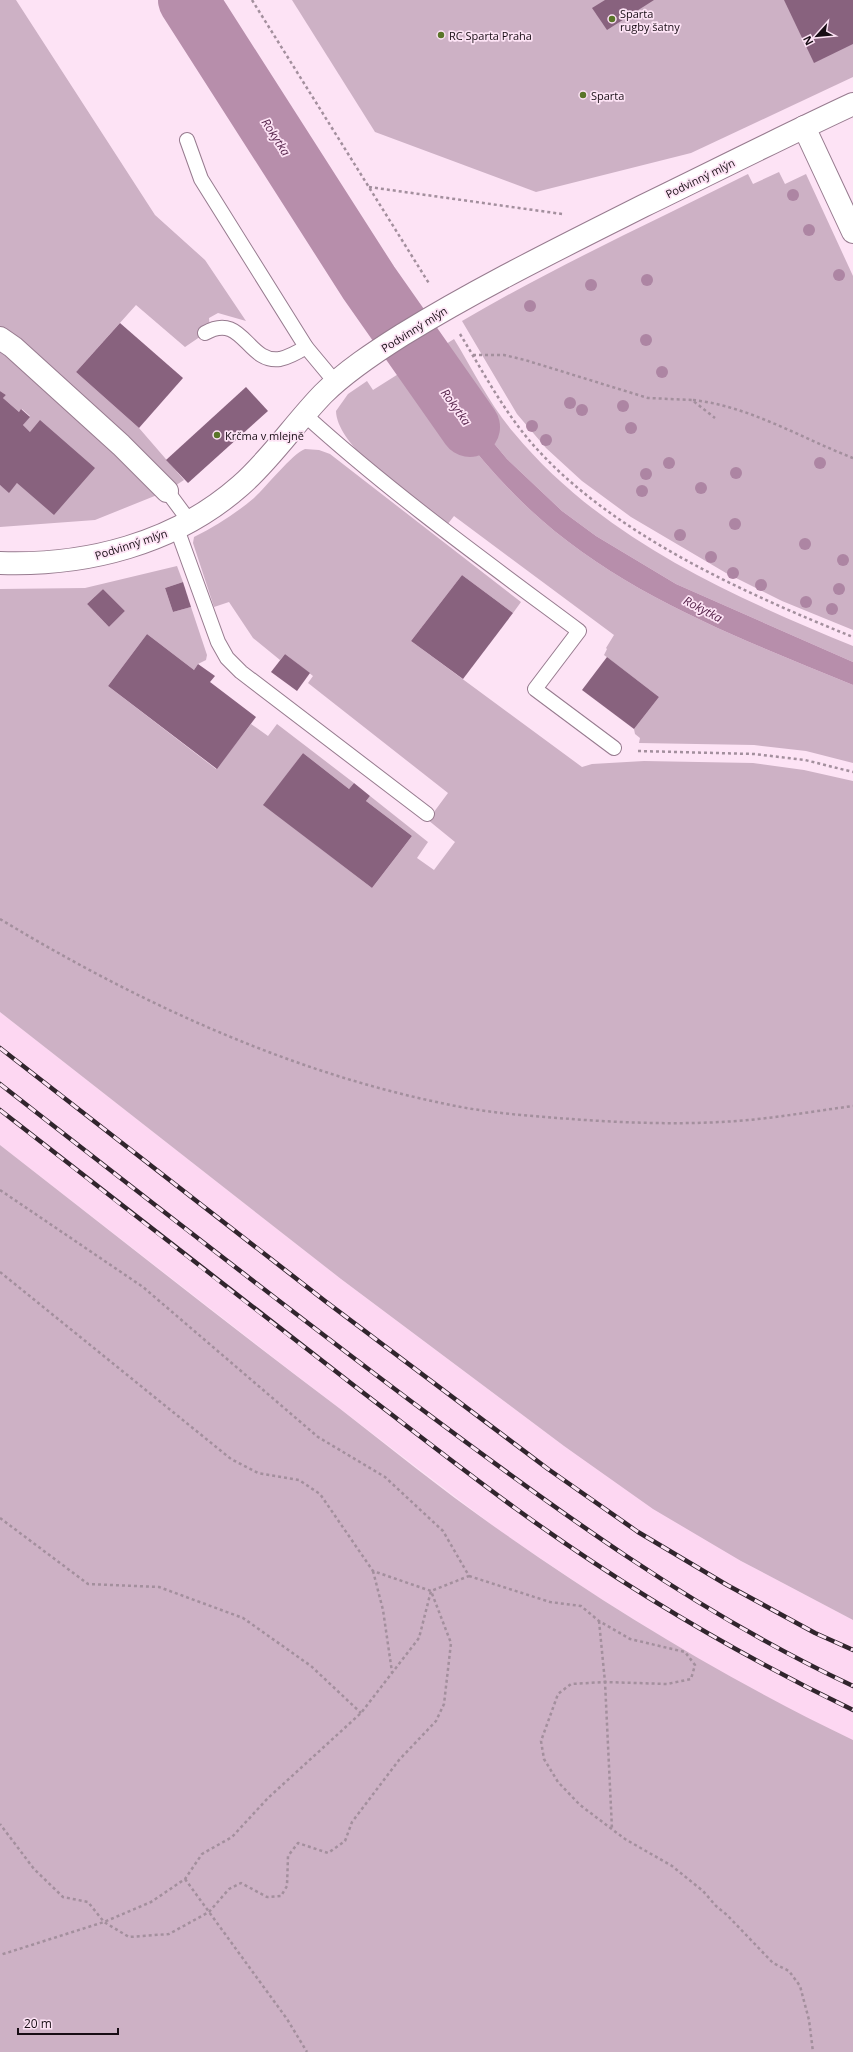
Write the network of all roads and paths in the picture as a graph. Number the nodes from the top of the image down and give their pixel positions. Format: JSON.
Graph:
{"nodes":[{"id":1,"x":252,"y":0,"type":"edge"},
{"id":2,"x":853,"y":104,"type":"edge"},
{"id":3,"x":804,"y":127,"type":"junction"},
{"id":4,"x":187,"y":140,"type":"dead end"},
{"id":5,"x":368,"y":187,"type":"junction"},
{"id":6,"x":847,"y":205,"type":"edge"},
{"id":7,"x":564,"y":215,"type":"dead end"},
{"id":8,"x":853,"y":232,"type":"edge"},
{"id":9,"x":441,"y":312,"type":"junction"},
{"id":10,"x":205,"y":333,"type":"dead end"},
{"id":11,"x":0,"y":338,"type":"edge"},
{"id":12,"x":306,"y":347,"type":"junction"},
{"id":13,"x":472,"y":355,"type":"junction"},
{"id":14,"x":336,"y":383,"type":"junction"},
{"id":15,"x":692,"y":400,"type":"junction"},
{"id":16,"x":305,"y":415,"type":"junction"},
{"id":17,"x":715,"y":418,"type":"dead end"},
{"id":18,"x":853,"y":458,"type":"edge"},
{"id":19,"x":167,"y":492,"type":"joint"},
{"id":20,"x":183,"y":525,"type":"junction"},
{"id":21,"x":0,"y":564,"type":"edge"},
{"id":22,"x":853,"y":637,"type":"edge"},
{"id":23,"x":614,"y":748,"type":"joint"},
{"id":24,"x":853,"y":772,"type":"edge"},
{"id":25,"x":428,"y":814,"type":"dead end"},
{"id":26,"x":0,"y":919,"type":"edge"},
{"id":27,"x":853,"y":1106,"type":"edge"},
{"id":28,"x":0,"y":1190,"type":"edge"},
{"id":29,"x":0,"y":1272,"type":"edge"},
{"id":30,"x":0,"y":1518,"type":"edge"},
{"id":31,"x":373,"y":1571,"type":"junction"},
{"id":32,"x":469,"y":1576,"type":"junction"},
{"id":33,"x":431,"y":1591,"type":"junction"},
{"id":34,"x":599,"y":1621,"type":"junction"},
{"id":35,"x":392,"y":1673,"type":"junction"},
{"id":36,"x":605,"y":1682,"type":"junction"},
{"id":37,"x":361,"y":1713,"type":"junction"},
{"id":38,"x":0,"y":1824,"type":"edge"},
{"id":39,"x":612,"y":1830,"type":"junction"},
{"id":40,"x":185,"y":1879,"type":"junction"},
{"id":41,"x":209,"y":1912,"type":"junction"},
{"id":42,"x":104,"y":1922,"type":"junction"},
{"id":43,"x":0,"y":1956,"type":"edge"},
{"id":44,"x":307,"y":2052,"type":"edge"},
{"id":45,"x":813,"y":2052,"type":"edge"}],
"edges":[{"from":1,"to":5,"type":"path"},
{"from":2,"to":3,"type":"street","name":"Podvinný mlýn"},
{"from":3,"to":6,"type":"street"},
{"from":3,"to":9,"type":"street","name":"Podvinný mlýn"},
{"from":4,"to":12,"type":"lane"},
{"from":5,"to":7,"type":"path"},
{"from":5,"to":9,"type":"path"},
{"from":6,"to":8,"type":"street"},
{"from":9,"to":13,"type":"path"},
{"from":9,"to":14,"type":"street","name":"Podvinný mlýn"},
{"from":10,"to":12,"type":"lane"},
{"from":11,"to":19,"type":"street"},
{"from":12,"to":14,"type":"lane"},
{"from":13,"to":15,"type":"path"},
{"from":13,"to":22,"type":"path"},
{"from":14,"to":16,"type":"street","name":"Podvinný mlýn"},
{"from":15,"to":17,"type":"path"},
{"from":15,"to":18,"type":"path"},
{"from":16,"to":20,"type":"street","name":"Podvinný mlýn"},
{"from":16,"to":23,"type":"lane"},
{"from":19,"to":20,"type":"lane"},
{"from":20,"to":21,"type":"street","name":"Podvinný mlýn"},
{"from":20,"to":25,"type":"lane"},
{"from":23,"to":24,"type":"path"},
{"from":26,"to":27,"type":"path"},
{"from":28,"to":32,"type":"path"},
{"from":29,"to":31,"type":"path"},
{"from":30,"to":37,"type":"path"},
{"from":31,"to":33,"type":"path"},
{"from":31,"to":35,"type":"path"},
{"from":32,"to":33,"type":"path"},
{"from":32,"to":34,"type":"path"},
{"from":33,"to":35,"type":"path"},
{"from":33,"to":41,"type":"path"},
{"from":34,"to":36,"type":"path"},
{"from":34,"to":36,"type":"path"},
{"from":35,"to":37,"type":"path"},
{"from":36,"to":39,"type":"path"},
{"from":36,"to":39,"type":"path"},
{"from":37,"to":40,"type":"path"},
{"from":38,"to":42,"type":"path"},
{"from":39,"to":45,"type":"path"},
{"from":40,"to":41,"type":"path"},
{"from":40,"to":42,"type":"path"},
{"from":41,"to":42,"type":"path"},
{"from":41,"to":44,"type":"path"},
{"from":42,"to":43,"type":"path"}]}
